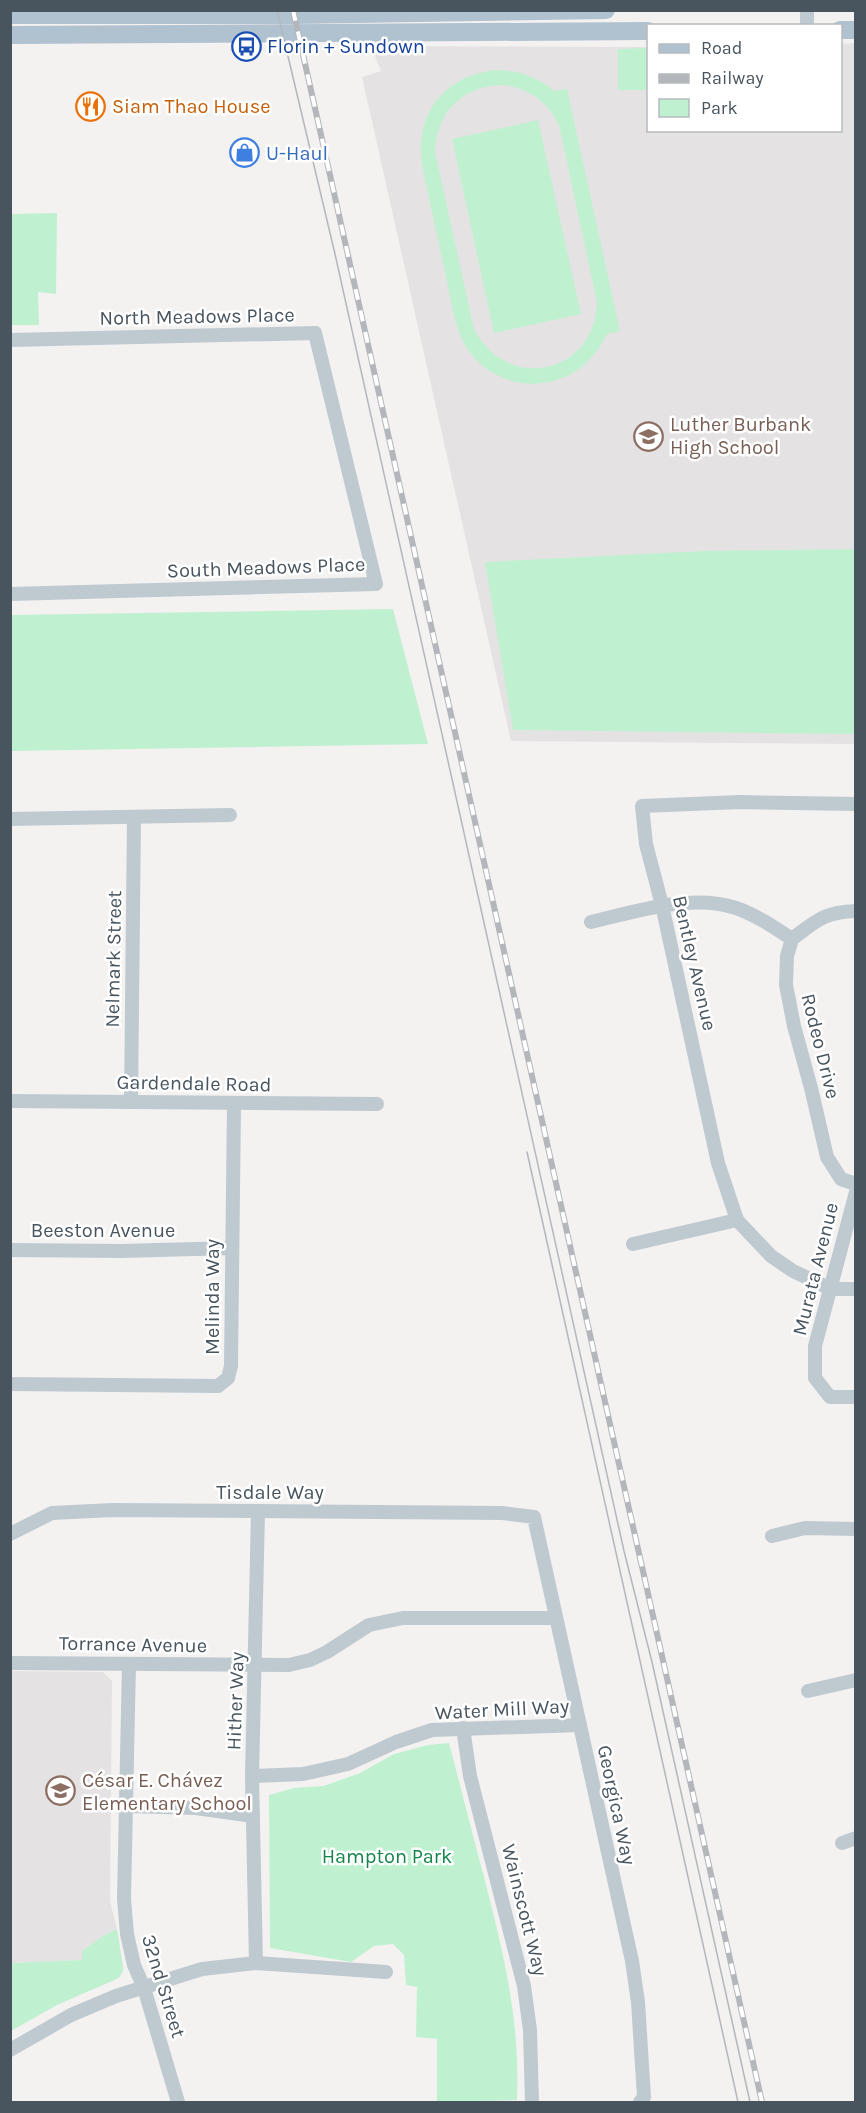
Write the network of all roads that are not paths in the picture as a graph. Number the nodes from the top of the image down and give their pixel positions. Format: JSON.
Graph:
{"nodes":[{"id":1,"x":606,"y":10,"type":"edge"},
{"id":2,"x":557,"y":11,"type":"edge"},
{"id":3,"x":10,"y":15,"type":"edge"},
{"id":4,"x":647,"y":31,"type":"edge"},
{"id":5,"x":534,"y":32,"type":"junction"},
{"id":6,"x":10,"y":35,"type":"edge"},
{"id":7,"x":10,"y":340,"type":"edge"},
{"id":8,"x":340,"y":436,"type":"joint"},
{"id":9,"x":10,"y":594,"type":"edge"},
{"id":10,"x":855,"y":804,"type":"edge"},
{"id":11,"x":230,"y":815,"type":"dead end"},
{"id":12,"x":134,"y":817,"type":"junction"},
{"id":13,"x":10,"y":819,"type":"edge"},
{"id":14,"x":662,"y":905,"type":"junction"},
{"id":15,"x":855,"y":911,"type":"edge"},
{"id":16,"x":591,"y":922,"type":"dead end"},
{"id":17,"x":792,"y":939,"type":"junction"},
{"id":18,"x":10,"y":1101,"type":"edge"},
{"id":19,"x":131,"y":1102,"type":"junction"},
{"id":20,"x":234,"y":1104,"type":"junction"},
{"id":21,"x":377,"y":1104,"type":"dead end"},
{"id":22,"x":855,"y":1184,"type":"edge"},
{"id":23,"x":855,"y":1192,"type":"edge"},
{"id":24,"x":737,"y":1220,"type":"junction"},
{"id":25,"x":633,"y":1244,"type":"dead end"},
{"id":26,"x":232,"y":1248,"type":"junction"},
{"id":27,"x":10,"y":1250,"type":"edge"},
{"id":28,"x":831,"y":1289,"type":"junction"},
{"id":29,"x":855,"y":1289,"type":"edge"},
{"id":30,"x":10,"y":1384,"type":"edge"},
{"id":31,"x":855,"y":1397,"type":"edge"},
{"id":32,"x":258,"y":1512,"type":"junction"},
{"id":33,"x":534,"y":1517,"type":"joint"},
{"id":34,"x":855,"y":1529,"type":"edge"},
{"id":35,"x":10,"y":1534,"type":"edge"},
{"id":36,"x":772,"y":1536,"type":"dead end"},
{"id":37,"x":556,"y":1618,"type":"junction"},
{"id":38,"x":10,"y":1663,"type":"edge"},
{"id":39,"x":129,"y":1664,"type":"junction"},
{"id":40,"x":255,"y":1666,"type":"junction"},
{"id":41,"x":855,"y":1680,"type":"edge"},
{"id":42,"x":808,"y":1691,"type":"dead end"},
{"id":43,"x":580,"y":1725,"type":"junction"},
{"id":44,"x":464,"y":1728,"type":"junction"},
{"id":45,"x":252,"y":1776,"type":"junction"},
{"id":46,"x":127,"y":1806,"type":"junction"},
{"id":47,"x":253,"y":1816,"type":"junction"},
{"id":48,"x":855,"y":1838,"type":"edge"},
{"id":49,"x":842,"y":1843,"type":"dead end"},
{"id":50,"x":256,"y":1963,"type":"junction"},
{"id":51,"x":386,"y":1972,"type":"dead end"},
{"id":52,"x":144,"y":1988,"type":"junction"},
{"id":53,"x":10,"y":2050,"type":"edge"},
{"id":54,"x":178,"y":2103,"type":"edge"},
{"id":55,"x":532,"y":2103,"type":"edge"},
{"id":56,"x":640,"y":2103,"type":"edge"}],
"edges":[{"from":1,"to":2,"type":"main road"},
{"from":2,"to":3,"type":"main road"},
{"from":2,"to":5,"type":"main road"},
{"from":4,"to":5,"type":"main road"},
{"from":5,"to":6,"type":"main road"},
{"from":7,"to":8,"type":"street","name":"North Meadows Place"},
{"from":8,"to":9,"type":"street","name":"South Meadows Place"},
{"from":10,"to":14,"type":"street","name":"Bentley Avenue"},
{"from":11,"to":12,"type":"street"},
{"from":12,"to":13,"type":"street"},
{"from":12,"to":19,"type":"street","name":"Nelmark Street"},
{"from":14,"to":16,"type":"street"},
{"from":14,"to":17,"type":"street"},
{"from":14,"to":24,"type":"street","name":"Bentley Avenue"},
{"from":15,"to":17,"type":"street"},
{"from":17,"to":22,"type":"street","name":"Rodeo Drive"},
{"from":18,"to":19,"type":"street","name":"Gardendale Road"},
{"from":19,"to":20,"type":"street","name":"Gardendale Road"},
{"from":20,"to":21,"type":"street","name":"Gardendale Road"},
{"from":20,"to":26,"type":"street","name":"Melinda Way"},
{"from":23,"to":28,"type":"street","name":"Murata Avenue"},
{"from":24,"to":25,"type":"street"},
{"from":24,"to":28,"type":"street","name":"Bentley Avenue"},
{"from":26,"to":27,"type":"street","name":"Beeston Avenue"},
{"from":26,"to":30,"type":"street","name":"Melinda Way"},
{"from":28,"to":29,"type":"street"},
{"from":28,"to":31,"type":"street","name":"Murata Avenue"},
{"from":32,"to":33,"type":"street","name":"Tisdale Way"},
{"from":32,"to":35,"type":"street","name":"Tisdale Way"},
{"from":32,"to":40,"type":"street","name":"Hither Way"},
{"from":33,"to":37,"type":"street","name":"Georgica Way"},
{"from":34,"to":36,"type":"street"},
{"from":37,"to":40,"type":"street","name":"Torrance Avenue"},
{"from":37,"to":43,"type":"street","name":"Georgica Way"},
{"from":38,"to":39,"type":"street","name":"Torrance Avenue"},
{"from":39,"to":40,"type":"street","name":"Torrance Avenue"},
{"from":39,"to":46,"type":"street","name":"32nd Street"},
{"from":40,"to":45,"type":"street","name":"Hither Way"},
{"from":41,"to":42,"type":"street"},
{"from":43,"to":44,"type":"street","name":"Water Mill Way"},
{"from":43,"to":56,"type":"street","name":"Georgica Way"},
{"from":44,"to":45,"type":"street","name":"Water Mill Way"},
{"from":44,"to":55,"type":"street","name":"Wainscott Way"},
{"from":45,"to":47,"type":"street","name":"Hither Way"},
{"from":46,"to":47,"type":"street"},
{"from":46,"to":52,"type":"street","name":"32nd Street"},
{"from":47,"to":50,"type":"street","name":"Hither Way"},
{"from":48,"to":49,"type":"street"},
{"from":50,"to":51,"type":"street"},
{"from":50,"to":52,"type":"street"},
{"from":52,"to":53,"type":"street"},
{"from":52,"to":54,"type":"street","name":"32nd Street"}]}
